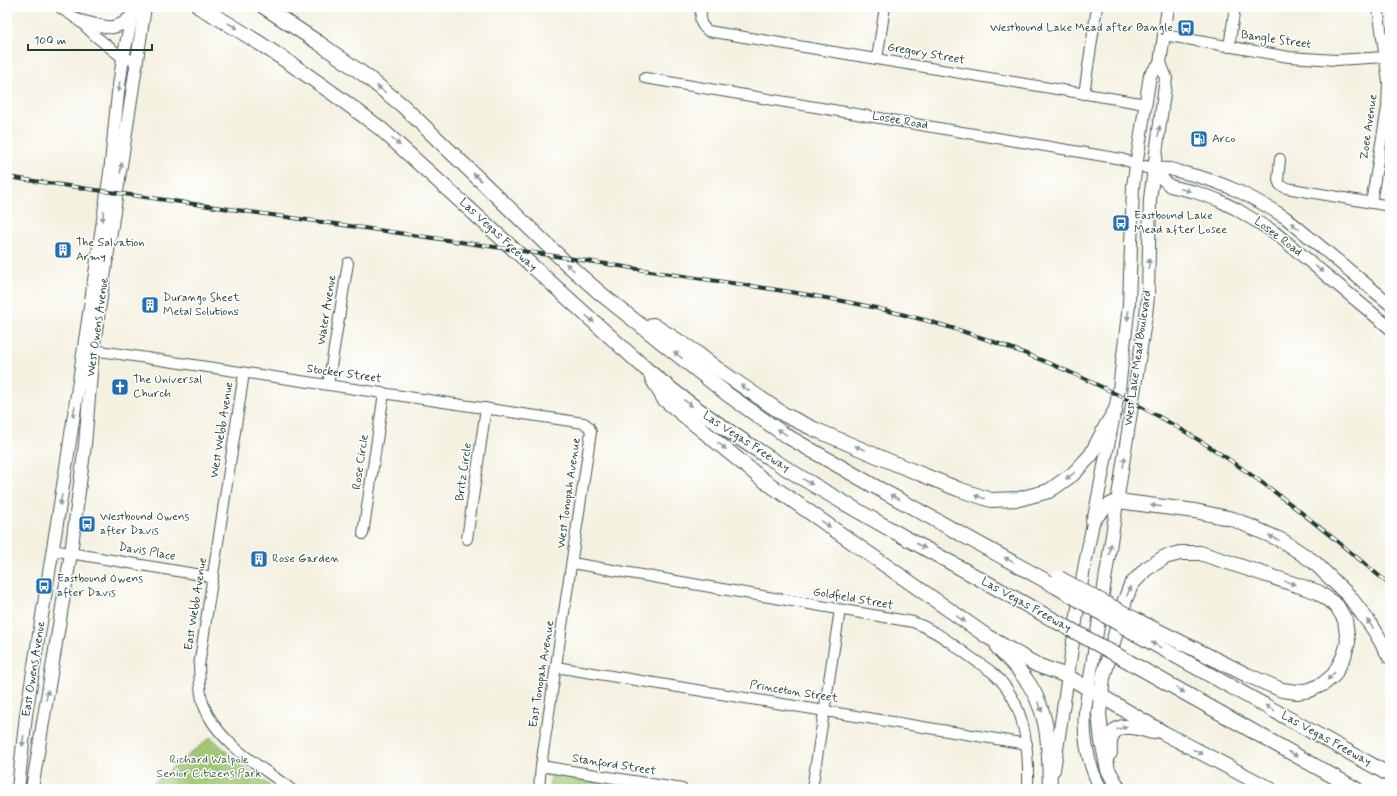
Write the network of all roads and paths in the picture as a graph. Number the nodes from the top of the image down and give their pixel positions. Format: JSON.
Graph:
{"nodes":[{"id":1,"x":59,"y":7,"type":"edge"},
{"id":2,"x":145,"y":7,"type":"edge"},
{"id":3,"x":199,"y":7,"type":"edge"},
{"id":4,"x":264,"y":7,"type":"edge"},
{"id":5,"x":702,"y":7,"type":"edge"},
{"id":6,"x":885,"y":7,"type":"edge"},
{"id":7,"x":1097,"y":7,"type":"edge"},
{"id":8,"x":1168,"y":7,"type":"edge"},
{"id":9,"x":1235,"y":7,"type":"edge"},
{"id":10,"x":1378,"y":7,"type":"edge"},
{"id":11,"x":133,"y":11,"type":"edge"},
{"id":12,"x":80,"y":21,"type":"junction"},
{"id":13,"x":1164,"y":35,"type":"junction"},
{"id":14,"x":1229,"y":47,"type":"junction"},
{"id":15,"x":1384,"y":57,"type":"junction"},
{"id":16,"x":123,"y":58,"type":"junction"},
{"id":17,"x":877,"y":59,"type":"junction"},
{"id":18,"x":137,"y":61,"type":"junction"},
{"id":19,"x":1160,"y":63,"type":"junction"},
{"id":20,"x":645,"y":78,"type":"dead end"},
{"id":21,"x":1084,"y":94,"type":"junction"},
{"id":22,"x":1146,"y":104,"type":"junction"},
{"id":23,"x":1280,"y":160,"type":"dead end"},
{"id":24,"x":1137,"y":164,"type":"junction"},
{"id":25,"x":1153,"y":170,"type":"junction"},
{"id":26,"x":1371,"y":203,"type":"junction"},
{"id":27,"x":1390,"y":206,"type":"edge"},
{"id":28,"x":348,"y":263,"type":"dead end"},
{"id":29,"x":600,"y":293,"type":"junction"},
{"id":30,"x":1390,"y":304,"type":"edge"},
{"id":31,"x":1390,"y":328,"type":"edge"},
{"id":32,"x":93,"y":350,"type":"junction"},
{"id":33,"x":646,"y":369,"type":"junction"},
{"id":34,"x":244,"y":373,"type":"junction"},
{"id":35,"x":328,"y":385,"type":"junction"},
{"id":36,"x":384,"y":393,"type":"junction"},
{"id":37,"x":486,"y":408,"type":"junction"},
{"id":38,"x":1115,"y":411,"type":"junction"},
{"id":39,"x":589,"y":427,"type":"joint"},
{"id":40,"x":70,"y":443,"type":"junction"},
{"id":41,"x":85,"y":445,"type":"junction"},
{"id":42,"x":226,"y":492,"type":"joint"},
{"id":43,"x":1118,"y":501,"type":"junction"},
{"id":44,"x":1093,"y":520,"type":"junction"},
{"id":45,"x":363,"y":534,"type":"dead end"},
{"id":46,"x":467,"y":539,"type":"dead end"},
{"id":47,"x":62,"y":552,"type":"junction"},
{"id":48,"x":572,"y":563,"type":"junction"},
{"id":49,"x":213,"y":577,"type":"junction"},
{"id":50,"x":840,"y":610,"type":"junction"},
{"id":51,"x":1139,"y":628,"type":"junction"},
{"id":52,"x":988,"y":637,"type":"junction"},
{"id":53,"x":1390,"y":657,"type":"edge"},
{"id":54,"x":556,"y":667,"type":"junction"},
{"id":55,"x":1067,"y":676,"type":"junction"},
{"id":56,"x":1088,"y":688,"type":"junction"},
{"id":57,"x":1101,"y":696,"type":"junction"},
{"id":58,"x":824,"y":711,"type":"junction"},
{"id":59,"x":1164,"y":733,"type":"junction"},
{"id":60,"x":1027,"y":744,"type":"junction"},
{"id":61,"x":541,"y":766,"type":"junction"},
{"id":62,"x":1390,"y":775,"type":"edge"},
{"id":63,"x":20,"y":776,"type":"junction"},
{"id":64,"x":1118,"y":788,"type":"edge"},
{"id":65,"x":7,"y":789,"type":"edge"},
{"id":66,"x":18,"y":789,"type":"edge"},
{"id":67,"x":32,"y":789,"type":"edge"},
{"id":68,"x":291,"y":789,"type":"edge"},
{"id":69,"x":539,"y":789,"type":"edge"},
{"id":70,"x":682,"y":789,"type":"edge"},
{"id":71,"x":812,"y":789,"type":"edge"},
{"id":72,"x":1028,"y":789,"type":"edge"},
{"id":73,"x":1051,"y":789,"type":"edge"},
{"id":74,"x":1101,"y":789,"type":"edge"},
{"id":75,"x":1270,"y":789,"type":"edge"},
{"id":76,"x":1356,"y":789,"type":"edge"}],
"edges":[{"from":1,"to":12,"type":"street"},
{"from":2,"to":18,"type":"main road","name":"West Owens Avenue"},
{"from":3,"to":33,"type":"highway","name":"Las Vegas Freeway","one_way":true},
{"from":29,"to":4,"type":"highway","name":"Las Vegas Freeway","one_way":true},
{"from":5,"to":17,"type":"street","name":"Gregory Street"},
{"from":6,"to":17,"type":"street"},
{"from":7,"to":21,"type":"street"},
{"from":8,"to":13,"type":"main road","name":"West Lake Mead Boulevard"},
{"from":9,"to":14,"type":"street"},
{"from":10,"to":15,"type":"street","name":"Zoee Avenue"},
{"from":11,"to":12,"type":"main road"},
{"from":11,"to":16,"type":"main road","name":"West Owens Avenue"},
{"from":12,"to":16,"type":"street"},
{"from":13,"to":14,"type":"street","name":"Bangle Street"},
{"from":13,"to":19,"type":"main road","name":"West Lake Mead Boulevard"},
{"from":14,"to":15,"type":"street","name":"Bangle Street"},
{"from":15,"to":26,"type":"street","name":"Zoee Avenue"},
{"from":16,"to":18,"type":"street"},
{"from":16,"to":40,"type":"main road","name":"West Owens Avenue","one_way":true},
{"from":17,"to":21,"type":"street","name":"Gregory Street"},
{"from":32,"to":18,"type":"main road","name":"West Owens Avenue","one_way":true},
{"from":19,"to":22,"type":"main road","name":"West Lake Mead Boulevard"},
{"from":25,"to":19,"type":"main road","name":"West Lake Mead Boulevard","one_way":true},
{"from":20,"to":24,"type":"street","name":"Losee Road"},
{"from":21,"to":22,"type":"street","name":"Gregory Street"},
{"from":22,"to":24,"type":"main road","name":"West Lake Mead Boulevard"},
{"from":23,"to":26,"type":"street"},
{"from":24,"to":25,"type":"main road","name":"Losee Road"},
{"from":24,"to":38,"type":"main road","name":"West Lake Mead Boulevard","one_way":true},
{"from":30,"to":25,"type":"main road","name":"Losee Road","one_way":true},
{"from":25,"to":31,"type":"main road","name":"Losee Road","one_way":true},
{"from":43,"to":25,"type":"main road","name":"West Lake Mead Boulevard","one_way":true},
{"from":26,"to":27,"type":"street"},
{"from":28,"to":35,"type":"street","name":"Water Avenue"},
{"from":38,"to":29,"type":"highway","one_way":true},
{"from":51,"to":29,"type":"highway","name":"Las Vegas Freeway","one_way":true,"bridge":true},
{"from":32,"to":34,"type":"street","name":"Stocker Street"},
{"from":32,"to":41,"type":"main road","name":"West Owens Avenue"},
{"from":33,"to":52,"type":"highway","one_way":true},
{"from":33,"to":76,"type":"highway","name":"Las Vegas Freeway","one_way":true,"bridge":true},
{"from":34,"to":35,"type":"street","name":"Stocker Street"},
{"from":34,"to":42,"type":"street","name":"West Webb Avenue"},
{"from":35,"to":36,"type":"street","name":"Stocker Street"},
{"from":36,"to":37,"type":"street","name":"Stocker Street"},
{"from":36,"to":45,"type":"street","name":"Rose Circle"},
{"from":37,"to":39,"type":"street","name":"Stocker Street"},
{"from":37,"to":46,"type":"street","name":"Britz Circle"},
{"from":38,"to":44,"type":"main road","name":"West Lake Mead Boulevard"},
{"from":39,"to":48,"type":"street","name":"West Tonopah Avenue"},
{"from":40,"to":41,"type":"main road"},
{"from":40,"to":47,"type":"main road","name":"West Owens Avenue","one_way":true},
{"from":41,"to":47,"type":"main road","name":"West Owens Avenue"},
{"from":42,"to":49,"type":"street","name":"East Webb Avenue"},
{"from":43,"to":44,"type":"highway"},
{"from":53,"to":43,"type":"highway","one_way":true},
{"from":56,"to":43,"type":"main road","name":"West Lake Mead Boulevard","one_way":true},
{"from":44,"to":55,"type":"main road","name":"West Lake Mead Boulevard"},
{"from":47,"to":49,"type":"street","name":"Davis Place"},
{"from":47,"to":63,"type":"main road","name":"East Owens Avenue","one_way":true},
{"from":67,"to":47,"type":"main road","name":"East Owens Avenue","one_way":true},
{"from":48,"to":50,"type":"street","name":"Goldfield Street"},
{"from":48,"to":54,"type":"street","name":"East Tonopah Avenue"},
{"from":49,"to":68,"type":"street","name":"East Webb Avenue"},
{"from":50,"to":58,"type":"street"},
{"from":50,"to":60,"type":"street","name":"Goldfield Street"},
{"from":57,"to":51,"type":"highway","one_way":true},
{"from":62,"to":51,"type":"highway","name":"Las Vegas Freeway","one_way":true},
{"from":52,"to":55,"type":"highway"},
{"from":52,"to":73,"type":"highway","one_way":true},
{"from":54,"to":58,"type":"street","name":"Princeton Street"},
{"from":54,"to":61,"type":"street","name":"East Tonopah Avenue"},
{"from":55,"to":56,"type":"highway"},
{"from":55,"to":73,"type":"main road","name":"West Lake Mead Boulevard"},
{"from":56,"to":57,"type":"highway"},
{"from":56,"to":74,"type":"main road","name":"West Lake Mead Boulevard"},
{"from":57,"to":59,"type":"highway"},
{"from":57,"to":64,"type":"highway"},
{"from":58,"to":60,"type":"street","name":"Princeton Street"},
{"from":58,"to":71,"type":"street"},
{"from":64,"to":59,"type":"highway","one_way":true},
{"from":59,"to":75,"type":"highway","one_way":true},
{"from":60,"to":72,"type":"street","name":"Goldfield Street"},
{"from":61,"to":69,"type":"street","name":"East Tonopah Avenue"},
{"from":61,"to":70,"type":"street","name":"Stanford Street"},
{"from":63,"to":65,"type":"main road"},
{"from":63,"to":66,"type":"main road","name":"East Owens Avenue"}]}
